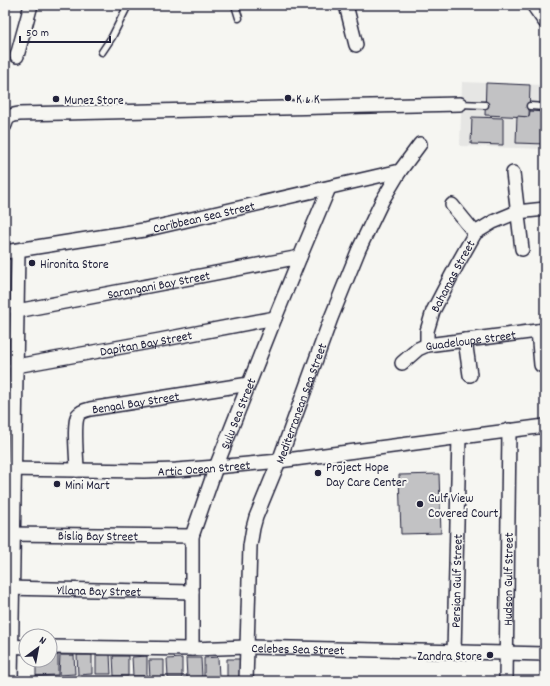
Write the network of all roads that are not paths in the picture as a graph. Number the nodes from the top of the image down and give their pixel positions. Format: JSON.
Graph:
{"nodes":[{"id":1,"x":31,"y":5,"type":"edge"},
{"id":2,"x":128,"y":5,"type":"edge"},
{"id":3,"x":235,"y":5,"type":"edge"},
{"id":4,"x":346,"y":5,"type":"edge"},
{"id":5,"x":533,"y":5,"type":"edge"},
{"id":6,"x":239,"y":18,"type":"dead end"},
{"id":7,"x":545,"y":22,"type":"edge"},
{"id":8,"x":356,"y":45,"type":"dead end"},
{"id":9,"x":102,"y":52,"type":"dead end"},
{"id":10,"x":17,"y":56,"type":"dead end"},
{"id":11,"x":460,"y":104,"type":"joint"},
{"id":12,"x":485,"y":105,"type":"dead end"},
{"id":13,"x":530,"y":106,"type":"dead end"},
{"id":14,"x":545,"y":107,"type":"edge"},
{"id":15,"x":5,"y":124,"type":"edge"},
{"id":16,"x":420,"y":144,"type":"dead end"},
{"id":17,"x":400,"y":171,"type":"junction"},
{"id":18,"x":512,"y":173,"type":"dead end"},
{"id":19,"x":329,"y":188,"type":"junction"},
{"id":20,"x":452,"y":205,"type":"dead end"},
{"id":21,"x":545,"y":209,"type":"edge"},
{"id":22,"x":517,"y":212,"type":"junction"},
{"id":23,"x":475,"y":233,"type":"junction"},
{"id":24,"x":522,"y":249,"type":"dead end"},
{"id":25,"x":11,"y":251,"type":"edge"},
{"id":26,"x":300,"y":257,"type":"junction"},
{"id":27,"x":17,"y":311,"type":"junction"},
{"id":28,"x":275,"y":318,"type":"junction"},
{"id":29,"x":542,"y":330,"type":"edge"},
{"id":30,"x":465,"y":340,"type":"junction"},
{"id":31,"x":427,"y":345,"type":"junction"},
{"id":32,"x":402,"y":363,"type":"dead end"},
{"id":33,"x":541,"y":365,"type":"dead end"},
{"id":34,"x":16,"y":366,"type":"junction"},
{"id":35,"x":470,"y":375,"type":"dead end"},
{"id":36,"x":249,"y":384,"type":"junction"},
{"id":37,"x":545,"y":426,"type":"edge"},
{"id":38,"x":509,"y":430,"type":"junction"},
{"id":39,"x":458,"y":437,"type":"junction"},
{"id":40,"x":279,"y":461,"type":"junction"},
{"id":41,"x":216,"y":467,"type":"junction"},
{"id":42,"x":10,"y":469,"type":"edge"},
{"id":43,"x":77,"y":470,"type":"junction"},
{"id":44,"x":9,"y":534,"type":"edge"},
{"id":45,"x":192,"y":536,"type":"junction"},
{"id":46,"x":9,"y":588,"type":"edge"},
{"id":47,"x":192,"y":592,"type":"junction"},
{"id":48,"x":8,"y":646,"type":"edge"},
{"id":49,"x":18,"y":647,"type":"edge"},
{"id":50,"x":58,"y":647,"type":"edge"},
{"id":51,"x":246,"y":647,"type":"junction"},
{"id":52,"x":192,"y":649,"type":"junction"},
{"id":53,"x":454,"y":653,"type":"junction"},
{"id":54,"x":507,"y":654,"type":"junction"},
{"id":55,"x":545,"y":654,"type":"edge"},
{"id":56,"x":11,"y":681,"type":"edge"},
{"id":57,"x":246,"y":681,"type":"edge"},
{"id":58,"x":506,"y":681,"type":"edge"}],
"edges":[{"from":1,"to":10,"type":"street"},
{"from":2,"to":9,"type":"lane"},
{"from":3,"to":6,"type":"lane"},
{"from":4,"to":8,"type":"street"},
{"from":5,"to":7,"type":"street"},
{"from":11,"to":12,"type":"lane"},
{"from":11,"to":15,"type":"street"},
{"from":13,"to":14,"type":"lane"},
{"from":16,"to":17,"type":"street","name":"Mediterranean Sea Street"},
{"from":17,"to":19,"type":"street","name":"Caribbean Sea Street"},
{"from":17,"to":40,"type":"street","name":"Mediterranean Sea Street"},
{"from":18,"to":22,"type":"street"},
{"from":19,"to":25,"type":"street","name":"Caribbean Sea Street"},
{"from":19,"to":26,"type":"street","name":"Sulu Sea Street"},
{"from":20,"to":23,"type":"street"},
{"from":21,"to":22,"type":"street","name":"Bahamas Street"},
{"from":22,"to":23,"type":"street","name":"Bahamas Street"},
{"from":22,"to":24,"type":"street"},
{"from":23,"to":31,"type":"street","name":"Bahamas Street"},
{"from":25,"to":27,"type":"street"},
{"from":26,"to":27,"type":"street","name":"Sarangani Bay Street"},
{"from":26,"to":28,"type":"street","name":"Sulu Sea Street"},
{"from":27,"to":34,"type":"street"},
{"from":28,"to":34,"type":"street","name":"Dapitan Bay Street"},
{"from":28,"to":36,"type":"street","name":"Sulu Sea Street"},
{"from":29,"to":30,"type":"street","name":"Guadeloupe Street"},
{"from":29,"to":33,"type":"street"},
{"from":30,"to":31,"type":"street","name":"Guadeloupe Street"},
{"from":30,"to":35,"type":"street"},
{"from":31,"to":32,"type":"street","name":"Guadeloupe Street"},
{"from":34,"to":42,"type":"street"},
{"from":36,"to":41,"type":"street","name":"Sulu Sea Street"},
{"from":36,"to":43,"type":"street","name":"Bengal Bay Street"},
{"from":37,"to":38,"type":"street","name":"Artic Ocean Street"},
{"from":38,"to":39,"type":"street","name":"Artic Ocean Street"},
{"from":38,"to":54,"type":"street","name":"Hudson Gulf Street"},
{"from":39,"to":40,"type":"street","name":"Artic Ocean Street"},
{"from":39,"to":53,"type":"street","name":"Persian Gulf Street"},
{"from":40,"to":41,"type":"street","name":"Artic Ocean Street"},
{"from":40,"to":51,"type":"street","name":"Mediterranean Sea Street"},
{"from":41,"to":43,"type":"street","name":"Artic Ocean Street"},
{"from":41,"to":45,"type":"street","name":"Sulu Sea Street"},
{"from":42,"to":43,"type":"street","name":"Artic Ocean Street"},
{"from":42,"to":44,"type":"street"},
{"from":44,"to":45,"type":"street","name":"Bislig Bay Street"},
{"from":44,"to":46,"type":"street"},
{"from":45,"to":47,"type":"street","name":"Sulu Sea Street"},
{"from":46,"to":47,"type":"street","name":"Yllana Bay Street"},
{"from":46,"to":48,"type":"street"},
{"from":47,"to":52,"type":"street","name":"Sulu Sea Street"},
{"from":48,"to":49,"type":"street"},
{"from":48,"to":56,"type":"street"},
{"from":50,"to":52,"type":"street","name":"Celebes Sea Street"},
{"from":51,"to":52,"type":"street","name":"Celebes Sea Street"},
{"from":51,"to":53,"type":"street","name":"Celebes Sea Street"},
{"from":51,"to":57,"type":"street","name":"Mediterranean Sea Street"},
{"from":53,"to":54,"type":"street","name":"Celebes Sea Street"},
{"from":54,"to":55,"type":"street","name":"Celebes Sea Street"},
{"from":54,"to":58,"type":"street","name":"Hudson Gulf Street"}]}
